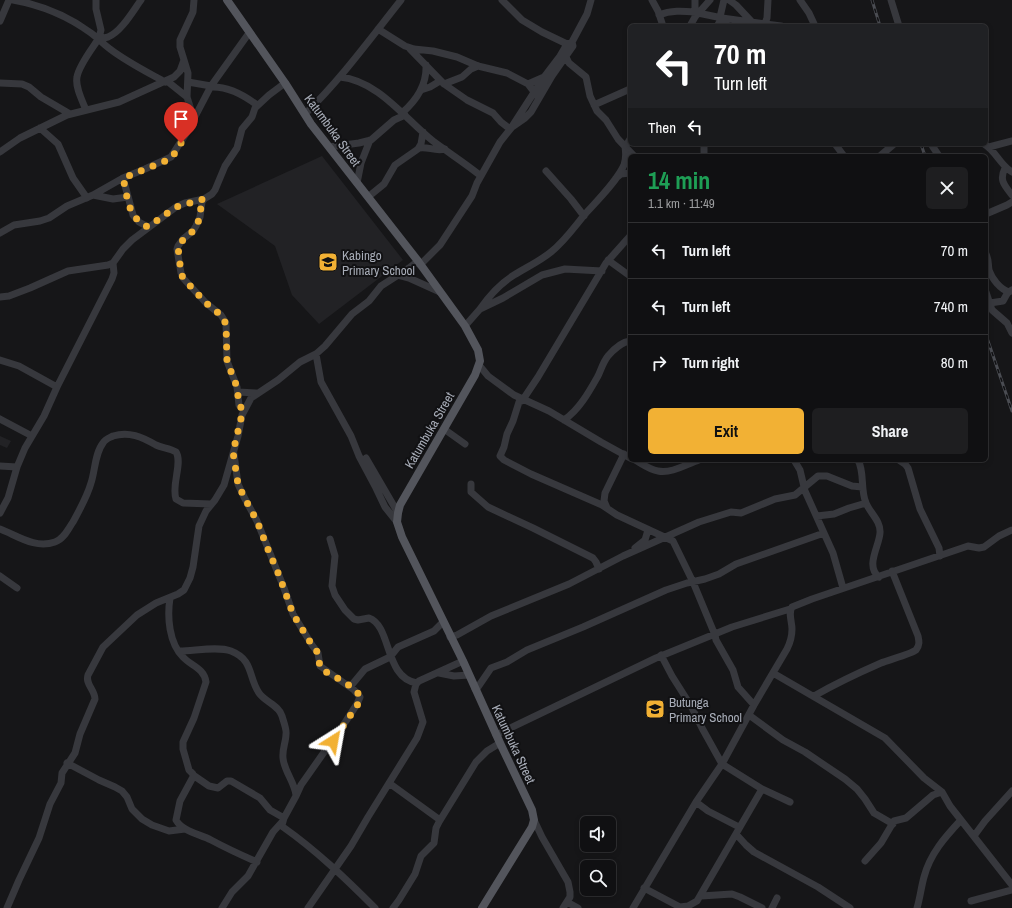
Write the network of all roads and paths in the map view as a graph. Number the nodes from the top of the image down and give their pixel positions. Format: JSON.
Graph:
{"nodes":[{"id":1,"x":9,"y":0,"type":"edge"},
{"id":2,"x":13,"y":0,"type":"edge"},
{"id":3,"x":96,"y":0,"type":"edge"},
{"id":4,"x":141,"y":0,"type":"edge"},
{"id":5,"x":194,"y":0,"type":"edge"},
{"id":6,"x":227,"y":0,"type":"edge"},
{"id":7,"x":401,"y":0,"type":"edge"},
{"id":8,"x":502,"y":0,"type":"edge"},
{"id":9,"x":591,"y":0,"type":"edge"},
{"id":10,"x":652,"y":0,"type":"edge"},
{"id":11,"x":695,"y":0,"type":"edge"},
{"id":12,"x":710,"y":0,"type":"edge"},
{"id":13,"x":724,"y":0,"type":"edge"},
{"id":14,"x":729,"y":0,"type":"edge"},
{"id":15,"x":768,"y":0,"type":"edge"},
{"id":16,"x":800,"y":0,"type":"edge"},
{"id":17,"x":891,"y":0,"type":"edge"},
{"id":18,"x":659,"y":14,"type":"junction"},
{"id":19,"x":696,"y":14,"type":"junction"},
{"id":20,"x":0,"y":21,"type":"edge"},
{"id":21,"x":751,"y":21,"type":"junction"},
{"id":22,"x":718,"y":22,"type":"edge"},
{"id":23,"x":662,"y":24,"type":"edge"},
{"id":24,"x":691,"y":24,"type":"edge"},
{"id":25,"x":767,"y":24,"type":"edge"},
{"id":26,"x":814,"y":24,"type":"edge"},
{"id":27,"x":898,"y":24,"type":"edge"},
{"id":28,"x":378,"y":28,"type":"junction"},
{"id":29,"x":248,"y":33,"type":"junction"},
{"id":30,"x":99,"y":38,"type":"junction"},
{"id":31,"x":570,"y":43,"type":"junction"},
{"id":32,"x":408,"y":47,"type":"junction"},
{"id":33,"x":566,"y":58,"type":"junction"},
{"id":34,"x":184,"y":60,"type":"junction"},
{"id":35,"x":426,"y":64,"type":"junction"},
{"id":36,"x":478,"y":66,"type":"junction"},
{"id":37,"x":340,"y":77,"type":"junction"},
{"id":38,"x":544,"y":77,"type":"junction"},
{"id":39,"x":188,"y":80,"type":"junction"},
{"id":40,"x":167,"y":82,"type":"junction"},
{"id":41,"x":442,"y":82,"type":"junction"},
{"id":42,"x":0,"y":83,"type":"edge"},
{"id":43,"x":285,"y":83,"type":"junction"},
{"id":44,"x":528,"y":84,"type":"junction"},
{"id":45,"x":210,"y":87,"type":"junction"},
{"id":46,"x":421,"y":90,"type":"junction"},
{"id":47,"x":628,"y":90,"type":"edge"},
{"id":48,"x":537,"y":94,"type":"junction"},
{"id":49,"x":187,"y":97,"type":"junction"},
{"id":50,"x":258,"y":105,"type":"junction"},
{"id":51,"x":594,"y":105,"type":"junction"},
{"id":52,"x":86,"y":110,"type":"junction"},
{"id":53,"x":70,"y":114,"type":"junction"},
{"id":54,"x":305,"y":114,"type":"junction"},
{"id":55,"x":404,"y":114,"type":"junction"},
{"id":56,"x":194,"y":119,"type":"junction"},
{"id":57,"x":40,"y":128,"type":"junction"},
{"id":58,"x":511,"y":128,"type":"junction"},
{"id":59,"x":423,"y":132,"type":"junction"},
{"id":60,"x":370,"y":140,"type":"junction"},
{"id":61,"x":1012,"y":141,"type":"edge"},
{"id":62,"x":628,"y":142,"type":"edge"},
{"id":63,"x":988,"y":145,"type":"edge"},
{"id":64,"x":892,"y":146,"type":"edge"},
{"id":65,"x":987,"y":146,"type":"edge"},
{"id":66,"x":329,"y":147,"type":"junction"},
{"id":67,"x":625,"y":147,"type":"junction"},
{"id":68,"x":419,"y":148,"type":"junction"},
{"id":69,"x":445,"y":149,"type":"junction"},
{"id":70,"x":0,"y":152,"type":"edge"},
{"id":71,"x":632,"y":154,"type":"edge"},
{"id":72,"x":882,"y":154,"type":"edge"},
{"id":73,"x":1009,"y":170,"type":"edge"},
{"id":74,"x":546,"y":171,"type":"dead end"},
{"id":75,"x":628,"y":173,"type":"edge"},
{"id":76,"x":481,"y":176,"type":"junction"},
{"id":77,"x":123,"y":178,"type":"junction"},
{"id":78,"x":614,"y":179,"type":"junction"},
{"id":79,"x":357,"y":183,"type":"junction"},
{"id":80,"x":1012,"y":195,"type":"edge"},
{"id":81,"x":90,"y":196,"type":"junction"},
{"id":82,"x":368,"y":197,"type":"junction"},
{"id":83,"x":128,"y":198,"type":"junction"},
{"id":84,"x":204,"y":199,"type":"junction"},
{"id":85,"x":1012,"y":202,"type":"edge"},
{"id":86,"x":988,"y":213,"type":"edge"},
{"id":87,"x":584,"y":216,"type":"junction"},
{"id":88,"x":148,"y":227,"type":"junction"},
{"id":89,"x":0,"y":233,"type":"edge"},
{"id":90,"x":628,"y":238,"type":"edge"},
{"id":91,"x":988,"y":258,"type":"edge"},
{"id":92,"x":608,"y":260,"type":"junction"},
{"id":93,"x":113,"y":262,"type":"junction"},
{"id":94,"x":419,"y":263,"type":"junction"},
{"id":95,"x":602,"y":270,"type":"junction"},
{"id":96,"x":988,"y":270,"type":"edge"},
{"id":97,"x":398,"y":275,"type":"junction"},
{"id":98,"x":628,"y":275,"type":"edge"},
{"id":99,"x":1010,"y":291,"type":"edge"},
{"id":100,"x":440,"y":292,"type":"junction"},
{"id":101,"x":0,"y":297,"type":"edge"},
{"id":102,"x":988,"y":298,"type":"edge"},
{"id":103,"x":990,"y":303,"type":"junction"},
{"id":104,"x":480,"y":309,"type":"junction"},
{"id":105,"x":465,"y":326,"type":"junction"},
{"id":106,"x":1012,"y":333,"type":"edge"},
{"id":107,"x":628,"y":342,"type":"edge"},
{"id":108,"x":316,"y":354,"type":"junction"},
{"id":109,"x":0,"y":360,"type":"edge"},
{"id":110,"x":479,"y":365,"type":"junction"},
{"id":111,"x":57,"y":387,"type":"junction"},
{"id":112,"x":238,"y":392,"type":"junction"},
{"id":113,"x":256,"y":394,"type":"junction"},
{"id":114,"x":524,"y":400,"type":"junction"},
{"id":115,"x":243,"y":410,"type":"junction"},
{"id":116,"x":0,"y":419,"type":"edge"},
{"id":117,"x":564,"y":420,"type":"junction"},
{"id":118,"x":444,"y":428,"type":"junction"},
{"id":119,"x":32,"y":436,"type":"junction"},
{"id":120,"x":465,"y":444,"type":"dead end"},
{"id":121,"x":233,"y":452,"type":"junction"},
{"id":122,"x":627,"y":456,"type":"edge"},
{"id":123,"x":639,"y":462,"type":"edge"},
{"id":124,"x":693,"y":462,"type":"edge"},
{"id":125,"x":795,"y":462,"type":"edge"},
{"id":126,"x":859,"y":462,"type":"edge"},
{"id":127,"x":902,"y":462,"type":"edge"},
{"id":128,"x":0,"y":466,"type":"edge"},
{"id":129,"x":17,"y":467,"type":"junction"},
{"id":130,"x":800,"y":470,"type":"junction"},
{"id":131,"x":816,"y":476,"type":"junction"},
{"id":132,"x":471,"y":484,"type":"dead end"},
{"id":133,"x":804,"y":487,"type":"junction"},
{"id":134,"x":862,"y":487,"type":"junction"},
{"id":135,"x":866,"y":503,"type":"junction"},
{"id":136,"x":211,"y":504,"type":"junction"},
{"id":137,"x":607,"y":508,"type":"junction"},
{"id":138,"x":0,"y":513,"type":"edge"},
{"id":139,"x":398,"y":513,"type":"junction"},
{"id":140,"x":817,"y":516,"type":"junction"},
{"id":141,"x":397,"y":522,"type":"junction"},
{"id":142,"x":0,"y":529,"type":"edge"},
{"id":143,"x":648,"y":530,"type":"junction"},
{"id":144,"x":1012,"y":530,"type":"edge"},
{"id":145,"x":824,"y":533,"type":"junction"},
{"id":146,"x":665,"y":537,"type":"junction"},
{"id":147,"x":330,"y":539,"type":"dead end"},
{"id":148,"x":623,"y":556,"type":"junction"},
{"id":149,"x":940,"y":556,"type":"junction"},
{"id":150,"x":599,"y":569,"type":"junction"},
{"id":151,"x":892,"y":572,"type":"junction"},
{"id":152,"x":0,"y":576,"type":"edge"},
{"id":153,"x":879,"y":577,"type":"junction"},
{"id":154,"x":693,"y":582,"type":"junction"},
{"id":155,"x":17,"y":588,"type":"dead end"},
{"id":156,"x":844,"y":588,"type":"junction"},
{"id":157,"x":170,"y":598,"type":"junction"},
{"id":158,"x":790,"y":609,"type":"junction"},
{"id":159,"x":443,"y":622,"type":"junction"},
{"id":160,"x":715,"y":635,"type":"junction"},
{"id":161,"x":450,"y":637,"type":"junction"},
{"id":162,"x":180,"y":652,"type":"junction"},
{"id":163,"x":662,"y":655,"type":"junction"},
{"id":164,"x":391,"y":657,"type":"junction"},
{"id":165,"x":463,"y":661,"type":"junction"},
{"id":166,"x":439,"y":673,"type":"junction"},
{"id":167,"x":773,"y":673,"type":"junction"},
{"id":168,"x":469,"y":674,"type":"junction"},
{"id":169,"x":417,"y":682,"type":"junction"},
{"id":170,"x":350,"y":687,"type":"junction"},
{"id":171,"x":475,"y":689,"type":"junction"},
{"id":172,"x":814,"y":696,"type":"junction"},
{"id":173,"x":754,"y":705,"type":"junction"},
{"id":174,"x":749,"y":715,"type":"junction"},
{"id":175,"x":496,"y":734,"type":"junction"},
{"id":176,"x":500,"y":743,"type":"junction"},
{"id":177,"x":67,"y":763,"type":"junction"},
{"id":178,"x":722,"y":764,"type":"junction"},
{"id":179,"x":194,"y":775,"type":"junction"},
{"id":180,"x":389,"y":783,"type":"junction"},
{"id":181,"x":762,"y":789,"type":"junction"},
{"id":182,"x":1012,"y":791,"type":"edge"},
{"id":183,"x":942,"y":792,"type":"junction"},
{"id":184,"x":296,"y":796,"type":"junction"},
{"id":185,"x":696,"y":802,"type":"junction"},
{"id":186,"x":790,"y":802,"type":"dead end"},
{"id":187,"x":283,"y":820,"type":"junction"},
{"id":188,"x":440,"y":820,"type":"junction"},
{"id":189,"x":534,"y":820,"type":"junction"},
{"id":190,"x":961,"y":820,"type":"junction"},
{"id":191,"x":893,"y":824,"type":"junction"},
{"id":192,"x":185,"y":829,"type":"junction"},
{"id":193,"x":737,"y":830,"type":"junction"},
{"id":194,"x":974,"y":836,"type":"junction"},
{"id":195,"x":866,"y":861,"type":"dead end"},
{"id":196,"x":257,"y":862,"type":"junction"},
{"id":197,"x":336,"y":869,"type":"junction"},
{"id":198,"x":1012,"y":885,"type":"edge"},
{"id":199,"x":644,"y":888,"type":"junction"},
{"id":200,"x":1012,"y":890,"type":"edge"},
{"id":201,"x":701,"y":896,"type":"junction"},
{"id":202,"x":777,"y":898,"type":"dead end"},
{"id":203,"x":971,"y":901,"type":"dead end"},
{"id":204,"x":565,"y":905,"type":"edge"},
{"id":205,"x":8,"y":908,"type":"edge"},
{"id":206,"x":222,"y":908,"type":"edge"},
{"id":207,"x":308,"y":908,"type":"edge"},
{"id":208,"x":375,"y":908,"type":"edge"},
{"id":209,"x":392,"y":908,"type":"edge"},
{"id":210,"x":482,"y":908,"type":"edge"},
{"id":211,"x":578,"y":908,"type":"edge"},
{"id":212,"x":633,"y":908,"type":"edge"},
{"id":213,"x":762,"y":908,"type":"edge"},
{"id":214,"x":772,"y":908,"type":"edge"},
{"id":215,"x":849,"y":908,"type":"edge"},
{"id":216,"x":917,"y":908,"type":"edge"}],
"edges":[{"from":1,"to":20,"type":"street"},
{"from":2,"to":30,"type":"street"},
{"from":3,"to":30,"type":"street"},
{"from":4,"to":30,"type":"street"},
{"from":5,"to":34,"type":"street"},
{"from":6,"to":29,"type":"main road","name":"Katumbuka Street"},
{"from":7,"to":28,"type":"street"},
{"from":8,"to":31,"type":"street"},
{"from":9,"to":31,"type":"street"},
{"from":10,"to":18,"type":"street"},
{"from":11,"to":19,"type":"street"},
{"from":12,"to":19,"type":"street"},
{"from":13,"to":22,"type":"street"},
{"from":14,"to":21,"type":"street"},
{"from":15,"to":25,"type":"street"},
{"from":16,"to":26,"type":"street"},
{"from":17,"to":27,"type":"street"},
{"from":18,"to":19,"type":"street"},
{"from":18,"to":23,"type":"street"},
{"from":19,"to":22,"type":"street"},
{"from":19,"to":24,"type":"street"},
{"from":21,"to":22,"type":"street"},
{"from":21,"to":25,"type":"street"},
{"from":28,"to":32,"type":"street"},
{"from":28,"to":37,"type":"street"},
{"from":29,"to":43,"type":"main road","name":"Katumbuka Street"},
{"from":29,"to":45,"type":"street"},
{"from":30,"to":40,"type":"street"},
{"from":30,"to":52,"type":"street"},
{"from":31,"to":33,"type":"street"},
{"from":31,"to":38,"type":"street"},
{"from":32,"to":35,"type":"street"},
{"from":32,"to":36,"type":"street"},
{"from":33,"to":48,"type":"street"},
{"from":33,"to":51,"type":"street"},
{"from":34,"to":39,"type":"street"},
{"from":34,"to":40,"type":"street"},
{"from":35,"to":41,"type":"street"},
{"from":35,"to":46,"type":"street"},
{"from":36,"to":41,"type":"street"},
{"from":36,"to":44,"type":"street"},
{"from":37,"to":54,"type":"street"},
{"from":37,"to":55,"type":"street"},
{"from":38,"to":44,"type":"street"},
{"from":38,"to":48,"type":"street"},
{"from":39,"to":40,"type":"street"},
{"from":39,"to":45,"type":"street"},
{"from":39,"to":49,"type":"street"},
{"from":40,"to":49,"type":"street"},
{"from":40,"to":52,"type":"street"},
{"from":41,"to":46,"type":"street"},
{"from":41,"to":58,"type":"street"},
{"from":42,"to":53,"type":"street"},
{"from":43,"to":50,"type":"street"},
{"from":43,"to":54,"type":"main road","name":"Katumbuka Street"},
{"from":44,"to":48,"type":"street"},
{"from":45,"to":50,"type":"street"},
{"from":45,"to":56,"type":"street"},
{"from":46,"to":55,"type":"street"},
{"from":47,"to":51,"type":"street"},
{"from":48,"to":58,"type":"street"},
{"from":49,"to":56,"type":"street"},
{"from":50,"to":84,"type":"street"},
{"from":51,"to":67,"type":"street"},
{"from":52,"to":53,"type":"street"},
{"from":53,"to":57,"type":"street"},
{"from":54,"to":66,"type":"main road","name":"Katumbuka Street"},
{"from":55,"to":59,"type":"street"},
{"from":55,"to":60,"type":"street"},
{"from":56,"to":77,"type":"street"},
{"from":57,"to":70,"type":"street"},
{"from":57,"to":81,"type":"street"},
{"from":58,"to":76,"type":"street"},
{"from":59,"to":68,"type":"street"},
{"from":59,"to":69,"type":"street"},
{"from":60,"to":66,"type":"street"},
{"from":60,"to":79,"type":"street"},
{"from":61,"to":63,"type":"street"},
{"from":62,"to":67,"type":"street"},
{"from":64,"to":72,"type":"street"},
{"from":65,"to":73,"type":"street"},
{"from":66,"to":79,"type":"main road","name":"Katumbuka Street"},
{"from":67,"to":71,"type":"street"},
{"from":67,"to":78,"type":"street"},
{"from":68,"to":69,"type":"street"},
{"from":68,"to":82,"type":"street"},
{"from":69,"to":76,"type":"street"},
{"from":73,"to":80,"type":"street"},
{"from":74,"to":87,"type":"street"},
{"from":75,"to":78,"type":"street"},
{"from":76,"to":94,"type":"street"},
{"from":77,"to":81,"type":"street"},
{"from":77,"to":83,"type":"street"},
{"from":78,"to":87,"type":"street"},
{"from":79,"to":82,"type":"main road","name":"Katumbuka Street"},
{"from":81,"to":83,"type":"street"},
{"from":81,"to":89,"type":"street"},
{"from":82,"to":94,"type":"main road","name":"Katumbuka Street"},
{"from":83,"to":88,"type":"street"},
{"from":84,"to":88,"type":"street"},
{"from":84,"to":112,"type":"street"},
{"from":85,"to":86,"type":"street"},
{"from":87,"to":104,"type":"street"},
{"from":88,"to":93,"type":"street"},
{"from":90,"to":92,"type":"street"},
{"from":91,"to":96,"type":"street"},
{"from":92,"to":95,"type":"street"},
{"from":92,"to":98,"type":"street"},
{"from":93,"to":101,"type":"street"},
{"from":93,"to":111,"type":"street"},
{"from":94,"to":97,"type":"street"},
{"from":94,"to":100,"type":"main road","name":"Katumbuka Street"},
{"from":95,"to":104,"type":"street"},
{"from":95,"to":114,"type":"street"},
{"from":96,"to":99,"type":"street"},
{"from":97,"to":100,"type":"street"},
{"from":97,"to":108,"type":"street"},
{"from":99,"to":103,"type":"street"},
{"from":100,"to":105,"type":"main road","name":"Katumbuka Street"},
{"from":102,"to":103,"type":"street"},
{"from":103,"to":106,"type":"street"},
{"from":104,"to":105,"type":"street"},
{"from":105,"to":110,"type":"main road","name":"Katumbuka Street"},
{"from":107,"to":117,"type":"street"},
{"from":108,"to":113,"type":"street"},
{"from":108,"to":139,"type":"street"},
{"from":108,"to":141,"type":"street"},
{"from":109,"to":111,"type":"street"},
{"from":110,"to":114,"type":"street"},
{"from":110,"to":118,"type":"main road","name":"Katumbuka Street"},
{"from":111,"to":119,"type":"street"},
{"from":112,"to":113,"type":"street"},
{"from":112,"to":115,"type":"street"},
{"from":113,"to":115,"type":"street"},
{"from":114,"to":117,"type":"street"},
{"from":114,"to":137,"type":"street"},
{"from":115,"to":121,"type":"street"},
{"from":116,"to":119,"type":"street"},
{"from":117,"to":122,"type":"street"},
{"from":118,"to":120,"type":"street"},
{"from":118,"to":139,"type":"main road","name":"Katumbuka Street"},
{"from":119,"to":129,"type":"street"},
{"from":121,"to":136,"type":"street"},
{"from":121,"to":170,"type":"street"},
{"from":122,"to":137,"type":"street"},
{"from":123,"to":124,"type":"street"},
{"from":125,"to":130,"type":"street"},
{"from":126,"to":134,"type":"street"},
{"from":127,"to":149,"type":"street"},
{"from":128,"to":129,"type":"street"},
{"from":129,"to":138,"type":"street"},
{"from":130,"to":131,"type":"street"},
{"from":130,"to":133,"type":"street"},
{"from":131,"to":133,"type":"street"},
{"from":131,"to":134,"type":"street"},
{"from":132,"to":150,"type":"street"},
{"from":133,"to":140,"type":"street"},
{"from":133,"to":146,"type":"street"},
{"from":134,"to":135,"type":"street"},
{"from":135,"to":140,"type":"street"},
{"from":135,"to":153,"type":"street"},
{"from":136,"to":142,"type":"street"},
{"from":136,"to":157,"type":"street"},
{"from":137,"to":143,"type":"street"},
{"from":139,"to":141,"type":"main road","name":"Katumbuka Street"},
{"from":140,"to":145,"type":"street"},
{"from":141,"to":159,"type":"main road","name":"Katumbuka Street"},
{"from":143,"to":146,"type":"street"},
{"from":143,"to":148,"type":"street"},
{"from":144,"to":149,"type":"street"},
{"from":145,"to":154,"type":"street"},
{"from":145,"to":156,"type":"street"},
{"from":146,"to":148,"type":"street"},
{"from":146,"to":154,"type":"street"},
{"from":147,"to":164,"type":"street"},
{"from":148,"to":150,"type":"street"},
{"from":149,"to":151,"type":"street"},
{"from":150,"to":161,"type":"street"},
{"from":151,"to":153,"type":"street"},
{"from":151,"to":172,"type":"street"},
{"from":152,"to":155,"type":"street"},
{"from":153,"to":156,"type":"street"},
{"from":154,"to":160,"type":"street"},
{"from":154,"to":171,"type":"street"},
{"from":156,"to":158,"type":"street"},
{"from":157,"to":162,"type":"street"},
{"from":157,"to":177,"type":"street"},
{"from":158,"to":160,"type":"street"},
{"from":158,"to":167,"type":"street"},
{"from":159,"to":161,"type":"main road","name":"Katumbuka Street"},
{"from":159,"to":164,"type":"street"},
{"from":160,"to":163,"type":"street"},
{"from":160,"to":173,"type":"street"},
{"from":161,"to":165,"type":"main road","name":"Katumbuka Street"},
{"from":162,"to":179,"type":"street"},
{"from":162,"to":184,"type":"street"},
{"from":163,"to":175,"type":"street"},
{"from":163,"to":178,"type":"street"},
{"from":164,"to":169,"type":"street"},
{"from":164,"to":170,"type":"street"},
{"from":165,"to":166,"type":"street"},
{"from":165,"to":168,"type":"main road","name":"Katumbuka Street"},
{"from":166,"to":168,"type":"street"},
{"from":166,"to":169,"type":"street"},
{"from":167,"to":172,"type":"street"},
{"from":167,"to":173,"type":"street"},
{"from":168,"to":171,"type":"main road","name":"Katumbuka Street"},
{"from":169,"to":180,"type":"street"},
{"from":170,"to":184,"type":"street"},
{"from":171,"to":175,"type":"main road","name":"Katumbuka Street"},
{"from":172,"to":183,"type":"street"},
{"from":173,"to":174,"type":"street"},
{"from":174,"to":178,"type":"street"},
{"from":174,"to":191,"type":"street"},
{"from":175,"to":176,"type":"main road","name":"Katumbuka Street"},
{"from":176,"to":188,"type":"street"},
{"from":176,"to":189,"type":"main road","name":"Katumbuka Street"},
{"from":177,"to":192,"type":"street"},
{"from":177,"to":205,"type":"street"},
{"from":178,"to":181,"type":"street"},
{"from":178,"to":185,"type":"street"},
{"from":179,"to":187,"type":"street"},
{"from":179,"to":192,"type":"street"},
{"from":180,"to":188,"type":"street"},
{"from":180,"to":197,"type":"street"},
{"from":181,"to":186,"type":"street"},
{"from":181,"to":193,"type":"street"},
{"from":182,"to":194,"type":"street"},
{"from":183,"to":190,"type":"street"},
{"from":183,"to":191,"type":"street"},
{"from":184,"to":187,"type":"street"},
{"from":185,"to":193,"type":"street"},
{"from":185,"to":199,"type":"street"},
{"from":187,"to":196,"type":"street"},
{"from":187,"to":197,"type":"street"},
{"from":188,"to":209,"type":"street"},
{"from":189,"to":204,"type":"street"},
{"from":189,"to":210,"type":"main road"},
{"from":190,"to":194,"type":"street"},
{"from":190,"to":216,"type":"street"},
{"from":191,"to":195,"type":"street"},
{"from":192,"to":196,"type":"street"},
{"from":193,"to":201,"type":"street"},
{"from":193,"to":215,"type":"street"},
{"from":194,"to":198,"type":"street"},
{"from":196,"to":206,"type":"street"},
{"from":197,"to":207,"type":"street"},
{"from":197,"to":208,"type":"street"},
{"from":199,"to":201,"type":"street"},
{"from":199,"to":212,"type":"street"},
{"from":200,"to":203,"type":"street"},
{"from":201,"to":213,"type":"street"},
{"from":202,"to":214,"type":"street"},
{"from":204,"to":211,"type":"street"}]}
